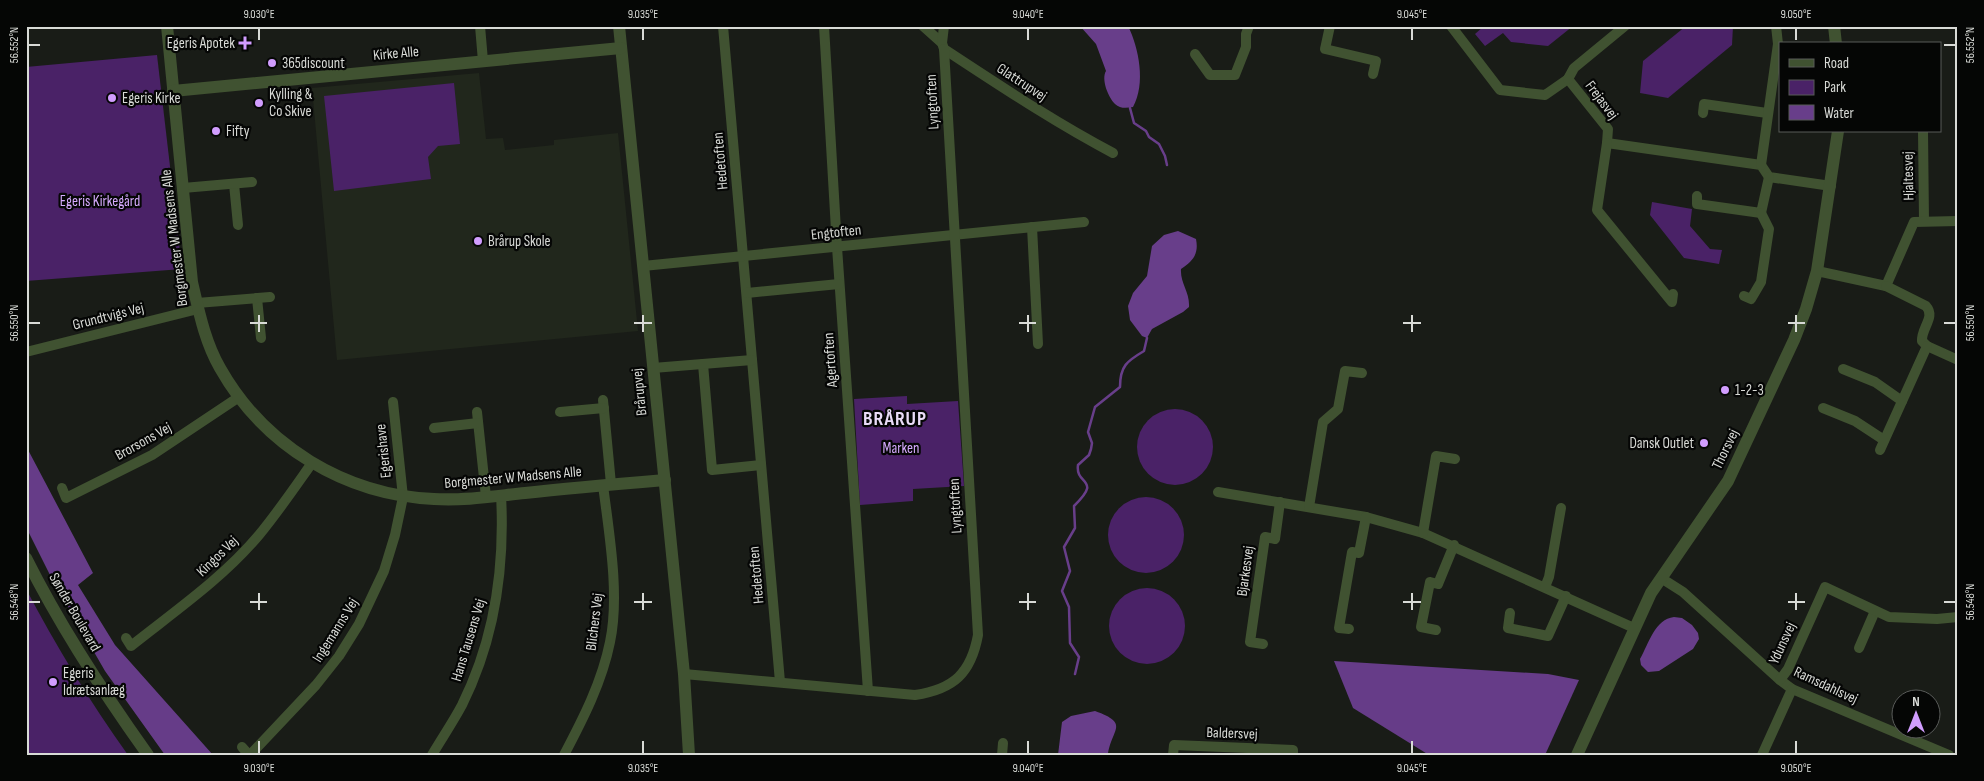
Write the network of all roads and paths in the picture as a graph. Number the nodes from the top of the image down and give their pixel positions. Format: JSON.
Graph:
{"nodes":[{"id":1,"x":167,"y":26,"type":"edge"},
{"id":2,"x":480,"y":26,"type":"edge"},
{"id":3,"x":619,"y":26,"type":"edge"},
{"id":4,"x":723,"y":26,"type":"edge"},
{"id":5,"x":824,"y":26,"type":"edge"},
{"id":6,"x":922,"y":26,"type":"edge"},
{"id":7,"x":944,"y":26,"type":"edge"},
{"id":8,"x":1249,"y":26,"type":"edge"},
{"id":9,"x":1330,"y":26,"type":"edge"},
{"id":10,"x":1451,"y":26,"type":"edge"},
{"id":11,"x":1625,"y":26,"type":"edge"},
{"id":12,"x":1776,"y":26,"type":"edge"},
{"id":13,"x":1834,"y":26,"type":"edge"},
{"id":14,"x":1836,"y":42,"type":"edge"},
{"id":15,"x":943,"y":46,"type":"junction"},
{"id":16,"x":621,"y":48,"type":"junction"},
{"id":17,"x":1195,"y":54,"type":"dead end"},
{"id":18,"x":483,"y":61,"type":"junction"},
{"id":19,"x":1373,"y":74,"type":"dead end"},
{"id":20,"x":1568,"y":79,"type":"junction"},
{"id":21,"x":174,"y":90,"type":"junction"},
{"id":22,"x":1702,"y":113,"type":"dead end"},
{"id":23,"x":1767,"y":113,"type":"junction"},
{"id":24,"x":1838,"y":132,"type":"edge"},
{"id":25,"x":1922,"y":132,"type":"edge"},
{"id":26,"x":1607,"y":143,"type":"junction"},
{"id":27,"x":1113,"y":153,"type":"dead end"},
{"id":28,"x":1761,"y":165,"type":"junction"},
{"id":29,"x":1769,"y":176,"type":"junction"},
{"id":30,"x":252,"y":182,"type":"dead end"},
{"id":31,"x":234,"y":184,"type":"junction"},
{"id":32,"x":1831,"y":186,"type":"junction"},
{"id":33,"x":184,"y":188,"type":"junction"},
{"id":34,"x":1697,"y":196,"type":"dead end"},
{"id":35,"x":1761,"y":214,"type":"junction"},
{"id":36,"x":1924,"y":221,"type":"junction"},
{"id":37,"x":1958,"y":221,"type":"edge"},
{"id":38,"x":1084,"y":222,"type":"dead end"},
{"id":39,"x":238,"y":225,"type":"dead end"},
{"id":40,"x":1032,"y":228,"type":"junction"},
{"id":41,"x":955,"y":235,"type":"junction"},
{"id":42,"x":837,"y":247,"type":"junction"},
{"id":43,"x":744,"y":256,"type":"junction"},
{"id":44,"x":643,"y":266,"type":"junction"},
{"id":45,"x":1817,"y":272,"type":"junction"},
{"id":46,"x":840,"y":284,"type":"junction"},
{"id":47,"x":1886,"y":286,"type":"junction"},
{"id":48,"x":747,"y":292,"type":"junction"},
{"id":49,"x":1673,"y":294,"type":"dead end"},
{"id":50,"x":1744,"y":296,"type":"dead end"},
{"id":51,"x":270,"y":297,"type":"dead end"},
{"id":52,"x":256,"y":298,"type":"junction"},
{"id":53,"x":197,"y":306,"type":"junction"},
{"id":54,"x":261,"y":338,"type":"dead end"},
{"id":55,"x":1038,"y":344,"type":"dead end"},
{"id":56,"x":1926,"y":346,"type":"junction"},
{"id":57,"x":26,"y":352,"type":"edge"},
{"id":58,"x":752,"y":360,"type":"junction"},
{"id":59,"x":1958,"y":360,"type":"edge"},
{"id":60,"x":703,"y":364,"type":"junction"},
{"id":61,"x":653,"y":368,"type":"junction"},
{"id":62,"x":1844,"y":369,"type":"dead end"},
{"id":63,"x":1362,"y":373,"type":"dead end"},
{"id":64,"x":239,"y":397,"type":"junction"},
{"id":65,"x":1902,"y":401,"type":"junction"},
{"id":66,"x":392,"y":402,"type":"dead end"},
{"id":67,"x":1823,"y":408,"type":"dead end"},
{"id":68,"x":477,"y":412,"type":"dead end"},
{"id":69,"x":560,"y":412,"type":"dead end"},
{"id":70,"x":478,"y":423,"type":"junction"},
{"id":71,"x":434,"y":428,"type":"dead end"},
{"id":72,"x":1884,"y":440,"type":"junction"},
{"id":73,"x":1880,"y":450,"type":"dead end"},
{"id":74,"x":1455,"y":459,"type":"dead end"},
{"id":75,"x":312,"y":463,"type":"junction"},
{"id":76,"x":761,"y":465,"type":"junction"},
{"id":77,"x":664,"y":480,"type":"junction"},
{"id":78,"x":607,"y":485,"type":"junction"},
{"id":79,"x":62,"y":488,"type":"dead end"},
{"id":80,"x":1218,"y":492,"type":"dead end"},
{"id":81,"x":501,"y":495,"type":"junction"},
{"id":82,"x":403,"y":497,"type":"junction"},
{"id":83,"x":486,"y":497,"type":"junction"},
{"id":84,"x":1280,"y":502,"type":"junction"},
{"id":85,"x":1309,"y":507,"type":"junction"},
{"id":86,"x":1561,"y":508,"type":"dead end"},
{"id":87,"x":1366,"y":517,"type":"junction"},
{"id":88,"x":1423,"y":533,"type":"junction"},
{"id":89,"x":1454,"y":545,"type":"junction"},
{"id":90,"x":26,"y":558,"type":"edge"},
{"id":91,"x":1661,"y":578,"type":"junction"},
{"id":92,"x":1545,"y":587,"type":"junction"},
{"id":93,"x":1566,"y":596,"type":"junction"},
{"id":94,"x":1875,"y":611,"type":"junction"},
{"id":95,"x":1510,"y":613,"type":"dead end"},
{"id":96,"x":1958,"y":617,"type":"edge"},
{"id":97,"x":1634,"y":628,"type":"junction"},
{"id":98,"x":1349,"y":629,"type":"dead end"},
{"id":99,"x":1436,"y":630,"type":"dead end"},
{"id":100,"x":126,"y":638,"type":"dead end"},
{"id":101,"x":1263,"y":644,"type":"dead end"},
{"id":102,"x":1859,"y":648,"type":"dead end"},
{"id":103,"x":684,"y":674,"type":"junction"},
{"id":104,"x":1780,"y":680,"type":"junction"},
{"id":105,"x":780,"y":682,"type":"junction"},
{"id":106,"x":1792,"y":689,"type":"junction"},
{"id":107,"x":868,"y":691,"type":"junction"},
{"id":108,"x":1004,"y":742,"type":"dead end"},
{"id":109,"x":247,"y":752,"type":"edge"},
{"id":110,"x":148,"y":755,"type":"edge"},
{"id":111,"x":432,"y":755,"type":"edge"},
{"id":112,"x":564,"y":755,"type":"edge"},
{"id":113,"x":689,"y":755,"type":"edge"},
{"id":114,"x":1002,"y":755,"type":"edge"},
{"id":115,"x":1173,"y":755,"type":"edge"},
{"id":116,"x":1293,"y":755,"type":"edge"},
{"id":117,"x":1577,"y":755,"type":"edge"},
{"id":118,"x":1762,"y":755,"type":"edge"},
{"id":119,"x":1949,"y":755,"type":"edge"}],
"edges":[{"from":1,"to":21,"type":"street","name":"Borgmester W Madsens Alle"},
{"from":2,"to":18,"type":"street"},
{"from":3,"to":16,"type":"street","name":"Brårupvej"},
{"from":4,"to":43,"type":"street","name":"Hedetoften"},
{"from":5,"to":42,"type":"street","name":"Agertoften"},
{"from":6,"to":15,"type":"street","name":"Glattrupvej"},
{"from":7,"to":15,"type":"street","name":"Lyngtoften"},
{"from":8,"to":17,"type":"street"},
{"from":9,"to":19,"type":"street"},
{"from":10,"to":20,"type":"street","name":"Frejasvej"},
{"from":11,"to":20,"type":"street"},
{"from":12,"to":23,"type":"street"},
{"from":13,"to":14,"type":"street"},
{"from":15,"to":27,"type":"street","name":"Glattrupvej"},
{"from":15,"to":41,"type":"street","name":"Lyngtoften"},
{"from":16,"to":18,"type":"street","name":"Kirke Alle"},
{"from":16,"to":44,"type":"street","name":"Brårupvej"},
{"from":18,"to":21,"type":"street","name":"Kirke Alle"},
{"from":20,"to":26,"type":"street","name":"Frejasvej"},
{"from":21,"to":33,"type":"street","name":"Borgmester W Madsens Alle"},
{"from":22,"to":23,"type":"street"},
{"from":23,"to":28,"type":"street"},
{"from":24,"to":32,"type":"street","name":"Thorsvej"},
{"from":25,"to":36,"type":"street","name":"Hjaltesvej"},
{"from":26,"to":28,"type":"street","name":"Frejasvej"},
{"from":26,"to":49,"type":"street","name":"Frejasvej"},
{"from":28,"to":29,"type":"street"},
{"from":29,"to":32,"type":"street"},
{"from":29,"to":35,"type":"street"},
{"from":30,"to":31,"type":"street"},
{"from":31,"to":33,"type":"street"},
{"from":31,"to":39,"type":"street"},
{"from":32,"to":45,"type":"street","name":"Thorsvej"},
{"from":33,"to":53,"type":"street","name":"Borgmester W Madsens Alle"},
{"from":34,"to":35,"type":"street"},
{"from":35,"to":50,"type":"street"},
{"from":36,"to":37,"type":"street","name":"Hjaltesvej"},
{"from":36,"to":47,"type":"street","name":"Hjaltesvej"},
{"from":38,"to":40,"type":"street","name":"Engtoften"},
{"from":40,"to":41,"type":"street","name":"Engtoften"},
{"from":40,"to":55,"type":"street"},
{"from":41,"to":42,"type":"street","name":"Engtoften"},
{"from":41,"to":107,"type":"street","name":"Lyngtoften"},
{"from":42,"to":43,"type":"street","name":"Engtoften"},
{"from":42,"to":46,"type":"street","name":"Agertoften"},
{"from":43,"to":44,"type":"street","name":"Engtoften"},
{"from":43,"to":48,"type":"street","name":"Hedetoften"},
{"from":44,"to":61,"type":"street","name":"Brårupvej"},
{"from":45,"to":47,"type":"street"},
{"from":45,"to":91,"type":"street","name":"Thorsvej"},
{"from":46,"to":48,"type":"street"},
{"from":46,"to":107,"type":"street","name":"Agertoften"},
{"from":47,"to":56,"type":"street"},
{"from":48,"to":58,"type":"street","name":"Hedetoften"},
{"from":51,"to":52,"type":"street"},
{"from":52,"to":53,"type":"street"},
{"from":52,"to":54,"type":"street"},
{"from":53,"to":57,"type":"street","name":"Grundtvigs Vej"},
{"from":53,"to":64,"type":"street","name":"Borgmester W Madsens Alle"},
{"from":56,"to":59,"type":"street"},
{"from":56,"to":65,"type":"street"},
{"from":58,"to":60,"type":"street"},
{"from":58,"to":76,"type":"street","name":"Hedetoften"},
{"from":60,"to":61,"type":"street"},
{"from":60,"to":76,"type":"street"},
{"from":61,"to":77,"type":"street","name":"Brårupvej"},
{"from":62,"to":65,"type":"street"},
{"from":63,"to":85,"type":"street"},
{"from":64,"to":75,"type":"street","name":"Borgmester W Madsens Alle"},
{"from":64,"to":79,"type":"street","name":"Brorsons Vej"},
{"from":65,"to":72,"type":"street"},
{"from":66,"to":82,"type":"street","name":"Egerishave"},
{"from":67,"to":72,"type":"street"},
{"from":68,"to":70,"type":"street"},
{"from":69,"to":78,"type":"street"},
{"from":70,"to":71,"type":"street"},
{"from":70,"to":83,"type":"street"},
{"from":72,"to":73,"type":"street"},
{"from":74,"to":88,"type":"street"},
{"from":75,"to":82,"type":"street","name":"Borgmester W Madsens Alle"},
{"from":75,"to":100,"type":"street","name":"Kingos Vej"},
{"from":76,"to":105,"type":"street","name":"Hedetoften"},
{"from":77,"to":78,"type":"street","name":"Borgmester W Madsens Alle"},
{"from":77,"to":103,"type":"street","name":"Brårupvej"},
{"from":78,"to":81,"type":"street","name":"Borgmester W Madsens Alle"},
{"from":78,"to":112,"type":"street","name":"Blichers Vej"},
{"from":80,"to":84,"type":"street"},
{"from":81,"to":83,"type":"street","name":"Borgmester W Madsens Alle"},
{"from":81,"to":111,"type":"street","name":"Hans Tausens Vej"},
{"from":82,"to":83,"type":"street","name":"Borgmester W Madsens Alle"},
{"from":82,"to":109,"type":"street","name":"Ingemanns Vej"},
{"from":84,"to":85,"type":"street"},
{"from":84,"to":101,"type":"street","name":"Bjarkesvej"},
{"from":85,"to":87,"type":"street"},
{"from":86,"to":92,"type":"street"},
{"from":87,"to":88,"type":"street"},
{"from":87,"to":98,"type":"street"},
{"from":88,"to":89,"type":"street"},
{"from":89,"to":92,"type":"street"},
{"from":89,"to":99,"type":"street"},
{"from":90,"to":110,"type":"street","name":"Sønder Boulevard"},
{"from":91,"to":97,"type":"street","name":"Thorsvej"},
{"from":91,"to":104,"type":"street","name":"Ramsdahlsvej"},
{"from":92,"to":93,"type":"street"},
{"from":93,"to":95,"type":"street"},
{"from":93,"to":97,"type":"street"},
{"from":94,"to":96,"type":"street","name":"Ydunsvej"},
{"from":94,"to":102,"type":"street"},
{"from":94,"to":104,"type":"street","name":"Ydunsvej"},
{"from":97,"to":117,"type":"street","name":"Thorsvej"},
{"from":103,"to":105,"type":"street","name":"Lyngtoften"},
{"from":103,"to":113,"type":"street","name":"Brårupvej"},
{"from":104,"to":106,"type":"street","name":"Ramsdahlsvej"},
{"from":105,"to":107,"type":"street","name":"Lyngtoften"},
{"from":106,"to":118,"type":"street"},
{"from":106,"to":119,"type":"street","name":"Ramsdahlsvej"},
{"from":108,"to":114,"type":"street"},
{"from":115,"to":116,"type":"street","name":"Baldersvej"}]}
